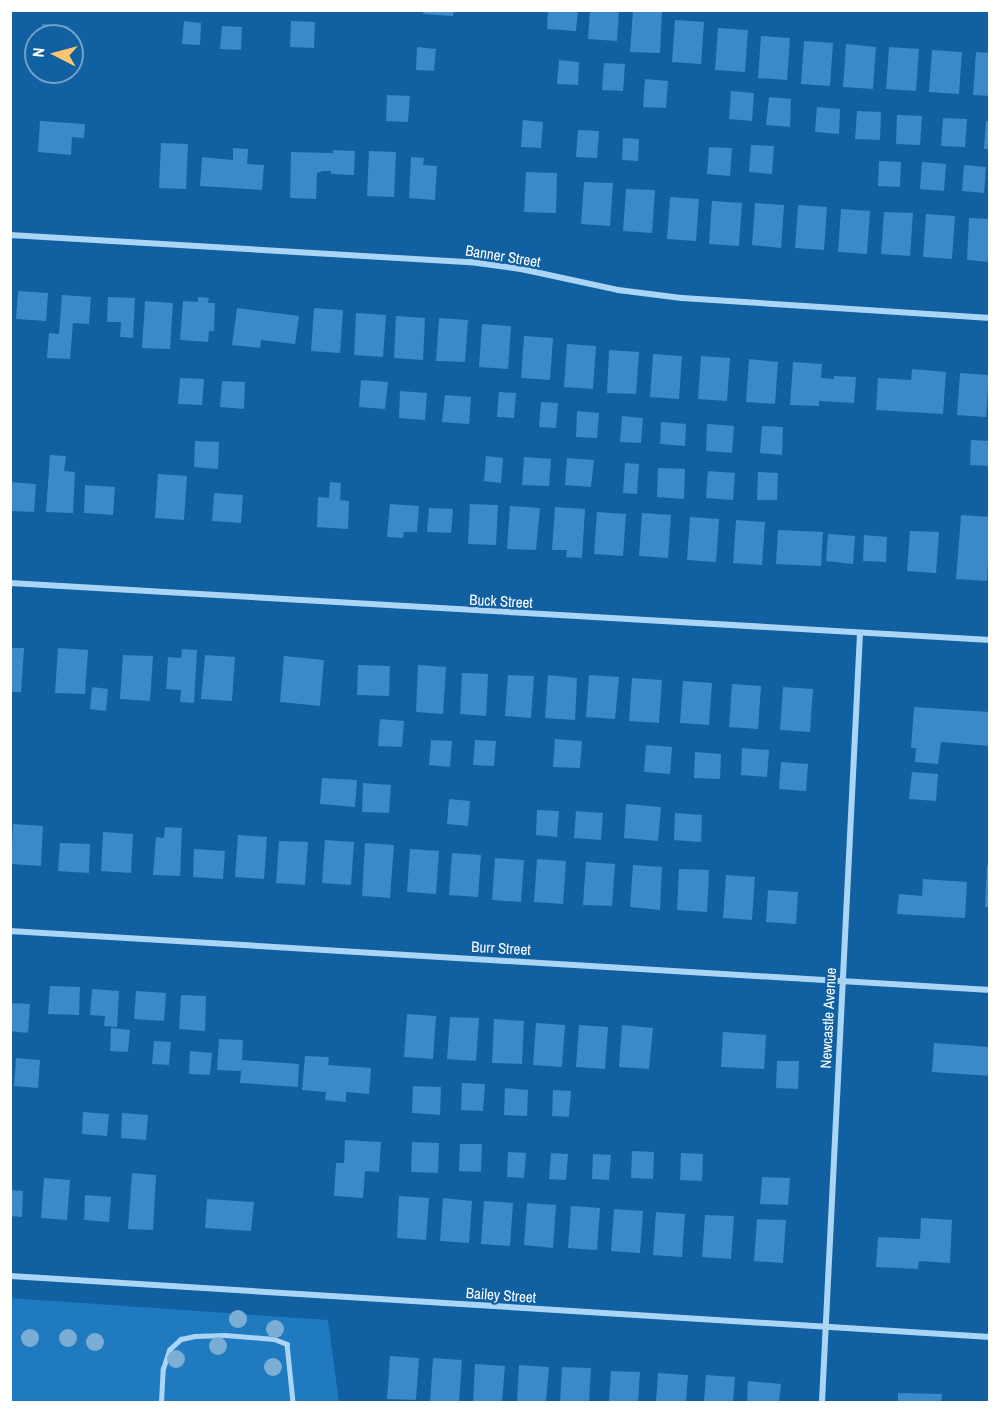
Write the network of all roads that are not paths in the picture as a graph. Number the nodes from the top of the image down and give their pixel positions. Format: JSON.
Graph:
{"nodes":[{"id":1,"x":10,"y":235,"type":"edge"},
{"id":2,"x":990,"y":318,"type":"edge"},
{"id":3,"x":10,"y":583,"type":"edge"},
{"id":4,"x":860,"y":634,"type":"junction"},
{"id":5,"x":990,"y":640,"type":"edge"},
{"id":6,"x":10,"y":931,"type":"edge"},
{"id":7,"x":842,"y":981,"type":"junction"},
{"id":8,"x":990,"y":990,"type":"edge"},
{"id":9,"x":10,"y":1276,"type":"edge"},
{"id":10,"x":825,"y":1327,"type":"junction"},
{"id":11,"x":990,"y":1337,"type":"edge"},
{"id":12,"x":161,"y":1402,"type":"edge"},
{"id":13,"x":293,"y":1402,"type":"edge"},
{"id":14,"x":822,"y":1402,"type":"edge"}],
"edges":[{"from":1,"to":2,"type":"street","name":"Banner Street"},
{"from":3,"to":4,"type":"street","name":"Buck Street"},
{"from":4,"to":5,"type":"street","name":"Buck Street"},
{"from":4,"to":7,"type":"street","name":"Newcastle Avenue"},
{"from":6,"to":7,"type":"street","name":"Burr Street"},
{"from":7,"to":8,"type":"street","name":"Burr Street"},
{"from":7,"to":10,"type":"street","name":"Newcastle Avenue"},
{"from":9,"to":10,"type":"street","name":"Bailey Street"},
{"from":10,"to":11,"type":"street","name":"Bailey Street"},
{"from":10,"to":14,"type":"street","name":"Newcastle Avenue"},
{"from":12,"to":13,"type":"lane"}]}
